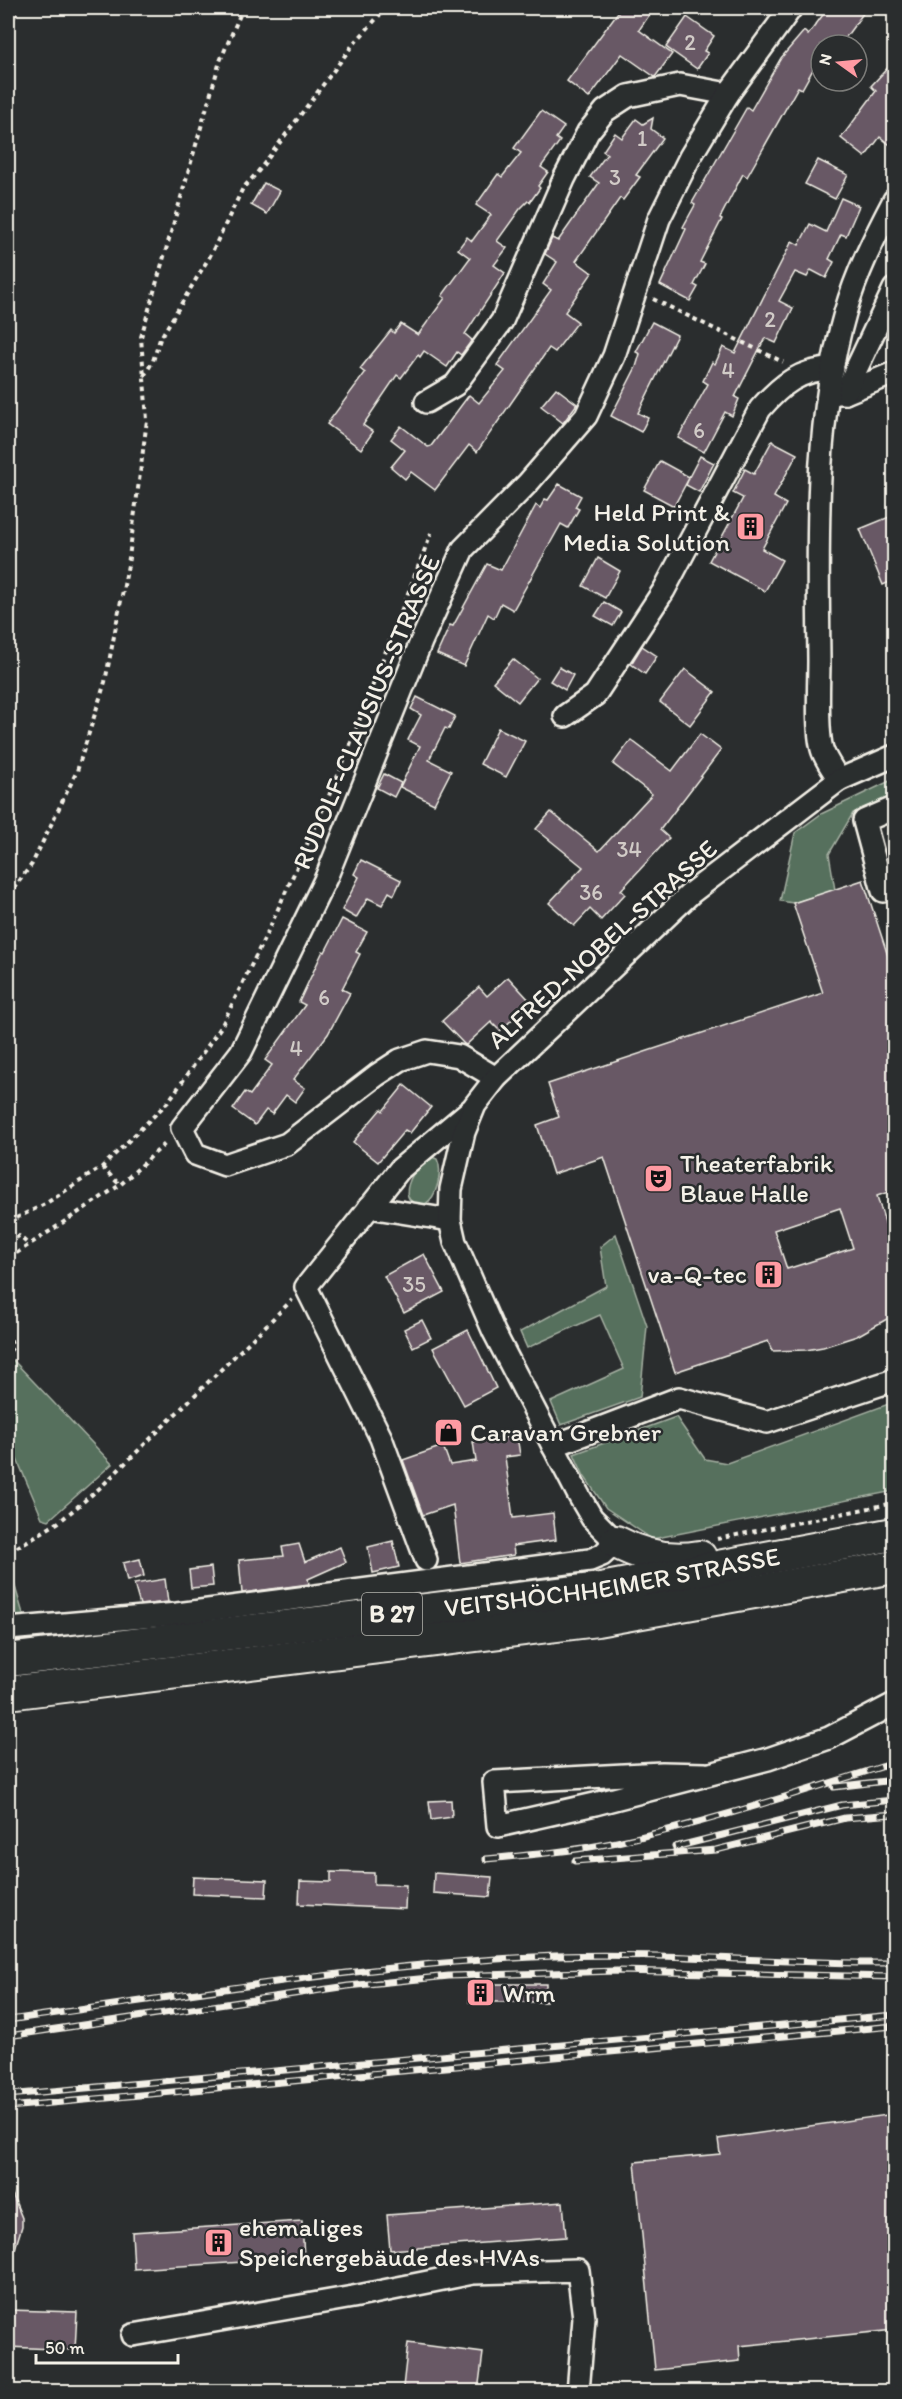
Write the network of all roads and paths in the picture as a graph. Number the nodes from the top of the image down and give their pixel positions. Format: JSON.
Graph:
{"nodes":[{"id":1,"x":16,"y":8,"type":"edge"},
{"id":2,"x":243,"y":8,"type":"edge"},
{"id":3,"x":386,"y":8,"type":"edge"},
{"id":4,"x":791,"y":8,"type":"edge"},
{"id":5,"x":8,"y":44,"type":"edge"},
{"id":6,"x":728,"y":94,"type":"junction"},
{"id":7,"x":894,"y":200,"type":"edge"},
{"id":8,"x":894,"y":289,"type":"edge"},
{"id":9,"x":635,"y":290,"type":"junction"},
{"id":10,"x":833,"y":369,"type":"junction"},
{"id":11,"x":894,"y":373,"type":"edge"},
{"id":12,"x":801,"y":374,"type":"junction"},
{"id":13,"x":144,"y":376,"type":"junction"},
{"id":14,"x":837,"y":393,"type":"junction"},
{"id":15,"x":426,"y":402,"type":"dead end"},
{"id":16,"x":431,"y":533,"type":"dead end"},
{"id":17,"x":565,"y":716,"type":"dead end"},
{"id":18,"x":894,"y":756,"type":"edge"},
{"id":19,"x":839,"y":780,"type":"junction"},
{"id":20,"x":894,"y":808,"type":"edge"},
{"id":21,"x":894,"y":888,"type":"edge"},
{"id":22,"x":8,"y":896,"type":"edge"},
{"id":23,"x":496,"y":1078,"type":"junction"},
{"id":24,"x":476,"y":1106,"type":"junction"},
{"id":25,"x":182,"y":1128,"type":"junction"},
{"id":26,"x":102,"y":1167,"type":"junction"},
{"id":27,"x":120,"y":1185,"type":"junction"},
{"id":28,"x":369,"y":1207,"type":"junction"},
{"id":29,"x":450,"y":1220,"type":"junction"},
{"id":30,"x":8,"y":1222,"type":"edge"},
{"id":31,"x":8,"y":1243,"type":"edge"},
{"id":32,"x":28,"y":1245,"type":"junction"},
{"id":33,"x":9,"y":1258,"type":"edge"},
{"id":34,"x":306,"y":1287,"type":"junction"},
{"id":35,"x":8,"y":1331,"type":"edge"},
{"id":36,"x":8,"y":1353,"type":"edge"},
{"id":37,"x":894,"y":1380,"type":"edge"},
{"id":38,"x":553,"y":1446,"type":"junction"},
{"id":39,"x":894,"y":1503,"type":"edge"},
{"id":40,"x":894,"y":1534,"type":"edge"},
{"id":41,"x":712,"y":1540,"type":"dead end"},
{"id":42,"x":616,"y":1542,"type":"junction"},
{"id":43,"x":9,"y":1552,"type":"edge"},
{"id":44,"x":774,"y":1557,"type":"junction"},
{"id":45,"x":426,"y":1560,"type":"dead end"},
{"id":46,"x":894,"y":1567,"type":"edge"},
{"id":47,"x":8,"y":1629,"type":"edge"},
{"id":48,"x":8,"y":1660,"type":"edge"},
{"id":49,"x":8,"y":1693,"type":"edge"},
{"id":50,"x":894,"y":1704,"type":"edge"},
{"id":51,"x":705,"y":1774,"type":"junction"},
{"id":52,"x":133,"y":2335,"type":"dead end"},
{"id":53,"x":578,"y":2391,"type":"edge"}],
"edges":[{"from":1,"to":5,"type":"path"},
{"from":2,"to":13,"type":"path"},
{"from":3,"to":13,"type":"path"},
{"from":4,"to":6,"type":"street","name":"RUDOLF-CLAUSIUS-STRASSE"},
{"from":6,"to":9,"type":"street","name":"RUDOLF-CLAUSIUS-STRASSE"},
{"from":6,"to":15,"type":"street"},
{"from":7,"to":10,"type":"street"},
{"from":8,"to":14,"type":"street"},
{"from":9,"to":12,"type":"path"},
{"from":9,"to":25,"type":"street","name":"RUDOLF-CLAUSIUS-STRASSE"},
{"from":10,"to":12,"type":"street"},
{"from":10,"to":14,"type":"street"},
{"from":11,"to":14,"type":"street"},
{"from":12,"to":17,"type":"street"},
{"from":13,"to":22,"type":"path"},
{"from":14,"to":19,"type":"street"},
{"from":16,"to":26,"type":"path"},
{"from":18,"to":19,"type":"street","name":"ALFRED-NOBEL-STRASSE"},
{"from":19,"to":23,"type":"street","name":"ALFRED-NOBEL-STRASSE"},
{"from":20,"to":21,"type":"street"},
{"from":23,"to":24,"type":"street","name":"ALFRED-NOBEL-STRASSE"},
{"from":23,"to":25,"type":"street"},
{"from":24,"to":28,"type":"street","name":"ALFRED-NOBEL-STRASSE"},
{"from":24,"to":29,"type":"street","name":"ALFRED-NOBEL-STRASSE"},
{"from":25,"to":27,"type":"path"},
{"from":26,"to":27,"type":"path"},
{"from":26,"to":30,"type":"path"},
{"from":27,"to":32,"type":"path"},
{"from":28,"to":29,"type":"street"},
{"from":28,"to":34,"type":"street","name":"ALFRED-NOBEL-STRASSE"},
{"from":29,"to":38,"type":"street","name":"ALFRED-NOBEL-STRASSE"},
{"from":31,"to":32,"type":"path"},
{"from":32,"to":33,"type":"path"},
{"from":34,"to":43,"type":"path"},
{"from":34,"to":45,"type":"street"},
{"from":35,"to":36,"type":"path"},
{"from":37,"to":38,"type":"street"},
{"from":38,"to":42,"type":"street","name":"ALFRED-NOBEL-STRASSE"},
{"from":39,"to":41,"type":"path"},
{"from":40,"to":44,"type":"highway","name":"VEITSHÖCHHEIMER STRASSE","number":"B 27"},
{"from":42,"to":44,"type":"highway"},
{"from":42,"to":47,"type":"street","name":"VEITSHÖCHHEIMER STRASSE"},
{"from":44,"to":48,"type":"highway","name":"VEITSHÖCHHEIMER STRASSE","number":"B 27"},
{"from":46,"to":49,"type":"highway","name":"VEITSHÖCHHEIMER STRASSE","number":"B 27"},
{"from":50,"to":51,"type":"street"},
{"from":51,"to":51,"type":"street"},
{"from":52,"to":53,"type":"street"}]}
